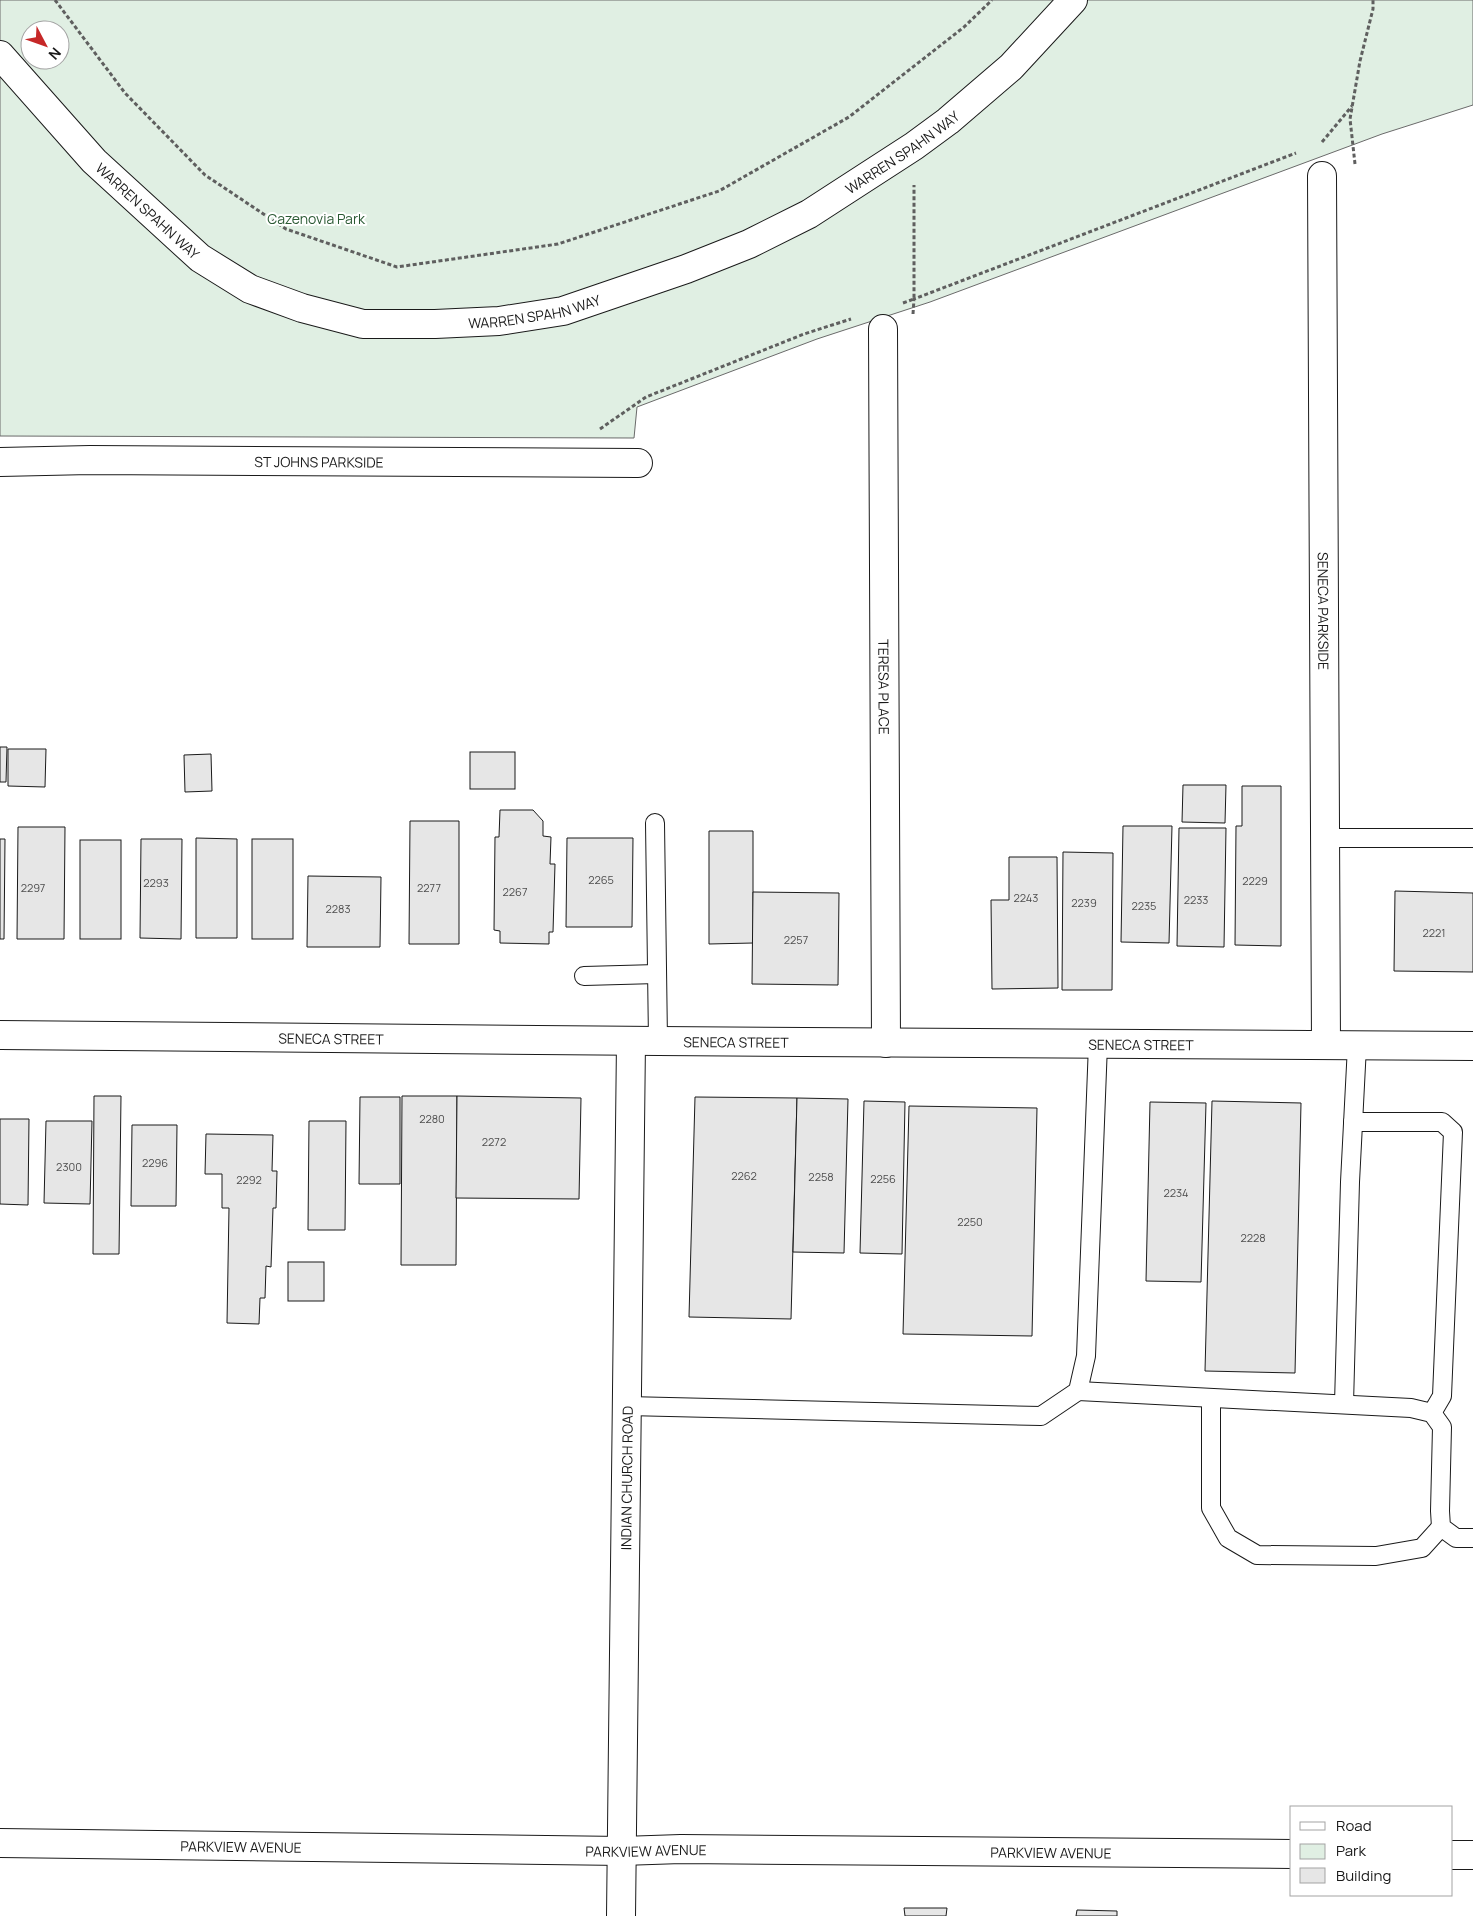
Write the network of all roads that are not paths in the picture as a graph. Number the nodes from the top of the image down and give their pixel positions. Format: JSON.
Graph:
{"nodes":[{"id":1,"x":1073,"y":0,"type":"edge"},
{"id":2,"x":0,"y":55,"type":"edge"},
{"id":3,"x":1322,"y":176,"type":"road end"},
{"id":4,"x":882,"y":329,"type":"dead end"},
{"id":5,"x":0,"y":462,"type":"edge"},
{"id":6,"x":638,"y":463,"type":"dead end"},
{"id":7,"x":655,"y":823,"type":"dead end"},
{"id":8,"x":1325,"y":838,"type":"junction"},
{"id":9,"x":1473,"y":838,"type":"edge"},
{"id":10,"x":657,"y":974,"type":"junction"},
{"id":11,"x":584,"y":976,"type":"dead end"},
{"id":12,"x":0,"y":1034,"type":"edge"},
{"id":13,"x":645,"y":1041,"type":"junction"},
{"id":14,"x":886,"y":1043,"type":"junction"},
{"id":15,"x":1098,"y":1044,"type":"junction"},
{"id":16,"x":1326,"y":1045,"type":"junction"},
{"id":17,"x":1357,"y":1046,"type":"junction"},
{"id":18,"x":1473,"y":1046,"type":"edge"},
{"id":19,"x":1353,"y":1122,"type":"junction"},
{"id":20,"x":1078,"y":1391,"type":"junction"},
{"id":21,"x":1211,"y":1398,"type":"junction"},
{"id":22,"x":1344,"y":1404,"type":"junction"},
{"id":23,"x":627,"y":1406,"type":"junction"},
{"id":24,"x":1432,"y":1413,"type":"junction"},
{"id":25,"x":1441,"y":1527,"type":"junction"},
{"id":26,"x":1473,"y":1538,"type":"edge"},
{"id":27,"x":0,"y":1843,"type":"edge"},
{"id":28,"x":622,"y":1851,"type":"junction"},
{"id":29,"x":1290,"y":1854,"type":"edge"},
{"id":30,"x":1453,"y":1855,"type":"edge"},
{"id":31,"x":1473,"y":1855,"type":"edge"},
{"id":32,"x":621,"y":1916,"type":"edge"}],
"edges":[{"from":1,"to":2,"type":"street","name":"WARREN SPAHN WAY"},
{"from":3,"to":8,"type":"street","name":"SENECA PARKSIDE"},
{"from":4,"to":14,"type":"street","name":"TERESA PLACE"},
{"from":5,"to":6,"type":"street","name":"ST JOHNS PARKSIDE"},
{"from":7,"to":10,"type":"lane"},
{"from":8,"to":9,"type":"lane"},
{"from":8,"to":16,"type":"street","name":"SENECA PARKSIDE"},
{"from":10,"to":11,"type":"lane"},
{"from":10,"to":13,"type":"lane"},
{"from":12,"to":13,"type":"street","name":"SENECA STREET"},
{"from":13,"to":14,"type":"street","name":"SENECA STREET"},
{"from":13,"to":23,"type":"street","name":"INDIAN CHURCH ROAD"},
{"from":14,"to":15,"type":"street","name":"SENECA STREET"},
{"from":15,"to":16,"type":"street","name":"SENECA STREET"},
{"from":15,"to":20,"type":"lane"},
{"from":16,"to":17,"type":"street","name":"SENECA STREET"},
{"from":17,"to":18,"type":"street","name":"SENECA STREET"},
{"from":17,"to":19,"type":"lane"},
{"from":19,"to":22,"type":"lane"},
{"from":19,"to":24,"type":"lane"},
{"from":20,"to":21,"type":"lane"},
{"from":20,"to":23,"type":"lane"},
{"from":21,"to":22,"type":"lane"},
{"from":21,"to":25,"type":"lane"},
{"from":22,"to":24,"type":"lane"},
{"from":23,"to":28,"type":"street","name":"INDIAN CHURCH ROAD"},
{"from":24,"to":25,"type":"lane"},
{"from":25,"to":26,"type":"lane"},
{"from":27,"to":28,"type":"street","name":"PARKVIEW AVENUE"},
{"from":28,"to":29,"type":"street","name":"PARKVIEW AVENUE"},
{"from":28,"to":32,"type":"street","name":"INDIAN CHURCH ROAD"},
{"from":30,"to":31,"type":"street"}]}
